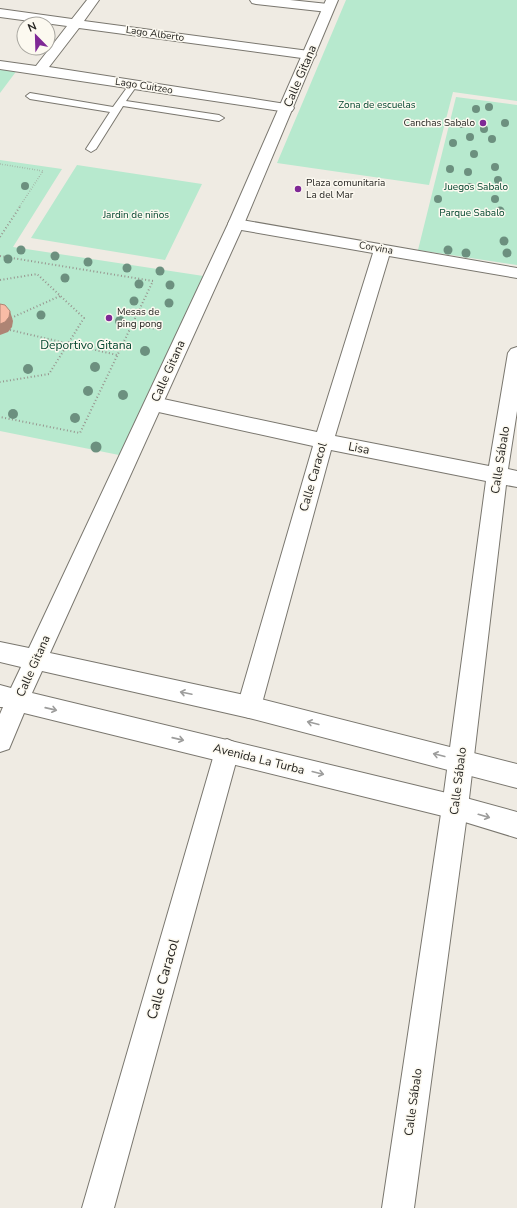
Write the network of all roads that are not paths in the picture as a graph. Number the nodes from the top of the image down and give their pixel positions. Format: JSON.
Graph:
{"nodes":[{"id":1,"x":93,"y":0,"type":"edge"},
{"id":2,"x":256,"y":0,"type":"edge"},
{"id":3,"x":330,"y":4,"type":"edge"},
{"id":4,"x":0,"y":13,"type":"edge"},
{"id":5,"x":76,"y":23,"type":"junction"},
{"id":6,"x":309,"y":55,"type":"junction"},
{"id":7,"x":0,"y":65,"type":"edge"},
{"id":8,"x":40,"y":70,"type":"junction"},
{"id":9,"x":134,"y":84,"type":"junction"},
{"id":10,"x":30,"y":96,"type":"dead end"},
{"id":11,"x":118,"y":106,"type":"junction"},
{"id":12,"x":287,"y":108,"type":"junction"},
{"id":13,"x":219,"y":118,"type":"dead end"},
{"id":14,"x":91,"y":149,"type":"dead end"},
{"id":15,"x":236,"y":224,"type":"junction"},
{"id":16,"x":383,"y":249,"type":"junction"},
{"id":17,"x":517,"y":273,"type":"edge"},
{"id":18,"x":517,"y":353,"type":"edge"},
{"id":19,"x":154,"y":404,"type":"junction"},
{"id":20,"x":324,"y":441,"type":"junction"},
{"id":21,"x":507,"y":477,"type":"edge"},
{"id":22,"x":0,"y":652,"type":"edge"},
{"id":23,"x":35,"y":660,"type":"junction"},
{"id":24,"x":9,"y":699,"type":"edge"},
{"id":25,"x":249,"y":707,"type":"junction"},
{"id":26,"x":0,"y":741,"type":"edge"},
{"id":27,"x":227,"y":751,"type":"junction"},
{"id":28,"x":460,"y":760,"type":"junction"},
{"id":29,"x":517,"y":776,"type":"edge"},
{"id":30,"x":455,"y":807,"type":"junction"},
{"id":31,"x":517,"y":825,"type":"edge"},
{"id":32,"x":98,"y":1208,"type":"edge"},
{"id":33,"x":398,"y":1208,"type":"edge"}],
"edges":[{"from":1,"to":5,"type":"street"},
{"from":2,"to":3,"type":"street"},
{"from":3,"to":6,"type":"street","name":"Calle Gitana"},
{"from":4,"to":5,"type":"street","name":"Lago Alberto"},
{"from":5,"to":6,"type":"street","name":"Lago Alberto"},
{"from":5,"to":8,"type":"street"},
{"from":6,"to":12,"type":"street","name":"Calle Gitana"},
{"from":7,"to":8,"type":"street","name":"Lago Cuitzeo"},
{"from":8,"to":9,"type":"street","name":"Lago Cuitzeo"},
{"from":9,"to":11,"type":"lane"},
{"from":9,"to":12,"type":"street","name":"Lago Cuitzeo"},
{"from":10,"to":11,"type":"lane"},
{"from":11,"to":13,"type":"lane"},
{"from":11,"to":14,"type":"lane"},
{"from":12,"to":15,"type":"street","name":"Calle Gitana"},
{"from":15,"to":16,"type":"street","name":"Corvina"},
{"from":15,"to":19,"type":"street","name":"Calle Gitana"},
{"from":16,"to":17,"type":"street","name":"Corvina"},
{"from":16,"to":20,"type":"street","name":"Calle Caracol"},
{"from":18,"to":21,"type":"street","name":"Calle Sábalo"},
{"from":19,"to":20,"type":"street","name":"Lisa"},
{"from":19,"to":23,"type":"street","name":"Calle Gitana"},
{"from":20,"to":21,"type":"street","name":"Lisa"},
{"from":20,"to":25,"type":"street","name":"Calle Caracol"},
{"from":21,"to":28,"type":"street","name":"Calle Sábalo"},
{"from":22,"to":23,"type":"street"},
{"from":23,"to":24,"type":"street","name":"Calle Gitana"},
{"from":25,"to":23,"type":"street","one_way":true},
{"from":24,"to":26,"type":"street","name":"Calle Gitana"},
{"from":24,"to":27,"type":"street","name":"Avenida La Turba","one_way":true},
{"from":28,"to":25,"type":"street","one_way":true},
{"from":27,"to":30,"type":"street","name":"Avenida La Turba","one_way":true},
{"from":27,"to":32,"type":"street","name":"Calle Caracol"},
{"from":28,"to":29,"type":"street"},
{"from":28,"to":30,"type":"street","name":"Calle Sábalo"},
{"from":30,"to":31,"type":"street","name":"Avenida La Turba","one_way":true},
{"from":30,"to":33,"type":"street","name":"Calle Sábalo"}]}
